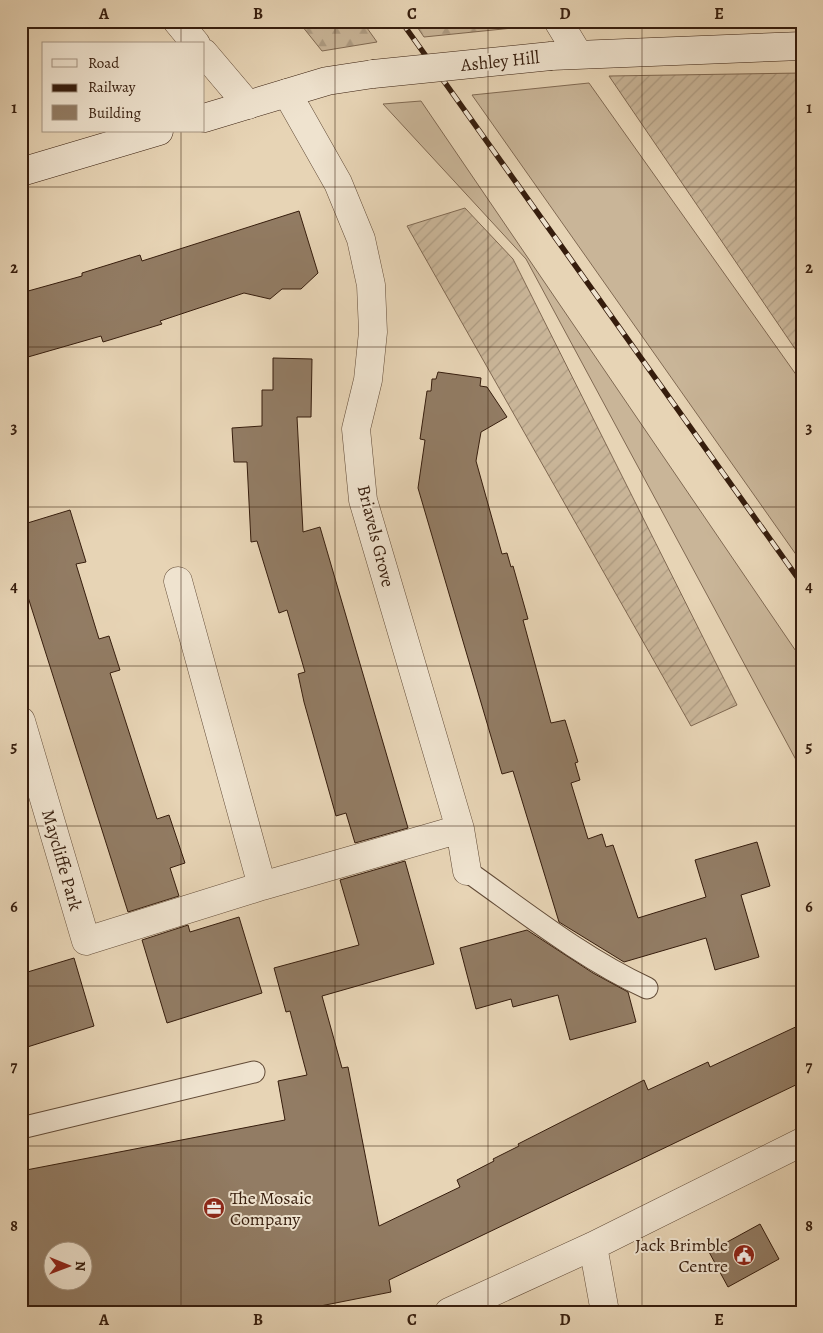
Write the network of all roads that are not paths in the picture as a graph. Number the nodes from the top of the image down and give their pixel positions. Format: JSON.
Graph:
{"nodes":[{"id":1,"x":177,"y":21,"type":"edge"},
{"id":2,"x":558,"y":21,"type":"edge"},
{"id":3,"x":194,"y":42,"type":"edge"},
{"id":4,"x":802,"y":46,"type":"edge"},
{"id":5,"x":205,"y":54,"type":"edge"},
{"id":6,"x":578,"y":54,"type":"junction"},
{"id":7,"x":287,"y":92,"type":"junction"},
{"id":8,"x":248,"y":105,"type":"junction"},
{"id":9,"x":205,"y":118,"type":"edge"},
{"id":10,"x":156,"y":132,"type":"edge"},
{"id":11,"x":21,"y":172,"type":"edge"},
{"id":12,"x":178,"y":581,"type":"dead end"},
{"id":13,"x":21,"y":721,"type":"edge"},
{"id":14,"x":460,"y":829,"type":"junction"},
{"id":15,"x":467,"y":871,"type":"joint"},
{"id":16,"x":262,"y":886,"type":"junction"},
{"id":17,"x":647,"y":988,"type":"dead end"},
{"id":18,"x":254,"y":1072,"type":"dead end"},
{"id":19,"x":21,"y":1128,"type":"edge"},
{"id":20,"x":802,"y":1142,"type":"edge"},
{"id":21,"x":593,"y":1246,"type":"junction"},
{"id":22,"x":449,"y":1312,"type":"edge"},
{"id":23,"x":605,"y":1312,"type":"edge"}],
"edges":[{"from":1,"to":3,"type":"street"},
{"from":2,"to":6,"type":"street"},
{"from":4,"to":6,"type":"street","name":"Ashley Hill"},
{"from":5,"to":8,"type":"street"},
{"from":6,"to":7,"type":"street","name":"Ashley Hill","bridge":true},
{"from":7,"to":8,"type":"street","name":"Ashley Hill"},
{"from":7,"to":14,"type":"street","name":"Briavels Grove"},
{"from":8,"to":9,"type":"street","name":"Ashley Hill"},
{"from":10,"to":11,"type":"street"},
{"from":12,"to":16,"type":"street"},
{"from":13,"to":16,"type":"street","name":"Maycliffe Park"},
{"from":14,"to":15,"type":"street","name":"Briavels Grove"},
{"from":14,"to":16,"type":"street"},
{"from":15,"to":17,"type":"lane"},
{"from":18,"to":19,"type":"lane"},
{"from":20,"to":21,"type":"street"},
{"from":21,"to":22,"type":"street"},
{"from":21,"to":23,"type":"street"}]}
